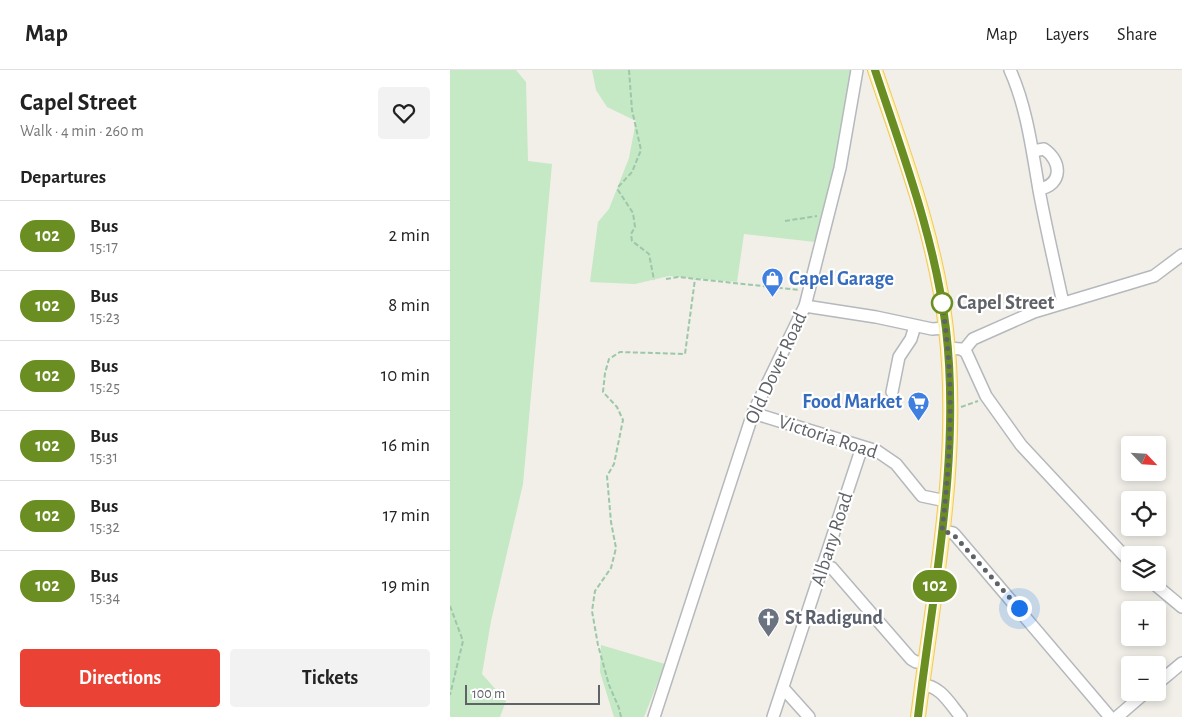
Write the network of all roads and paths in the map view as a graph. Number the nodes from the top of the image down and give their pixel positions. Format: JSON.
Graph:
{"nodes":[{"id":1,"x":629,"y":70,"type":"edge"},
{"id":2,"x":857,"y":70,"type":"edge"},
{"id":3,"x":875,"y":70,"type":"edge"},
{"id":4,"x":1010,"y":70,"type":"edge"},
{"id":5,"x":1033,"y":151,"type":"junction"},
{"id":6,"x":1039,"y":189,"type":"junction"},
{"id":7,"x":830,"y":212,"type":"junction"},
{"id":8,"x":785,"y":221,"type":"dead end"},
{"id":9,"x":1182,"y":255,"type":"edge"},
{"id":10,"x":666,"y":278,"type":"dead end"},
{"id":11,"x":695,"y":279,"type":"junction"},
{"id":12,"x":654,"y":280,"type":"dead end"},
{"id":13,"x":809,"y":291,"type":"junction"},
{"id":14,"x":1063,"y":304,"type":"junction"},
{"id":15,"x":805,"y":306,"type":"junction"},
{"id":16,"x":915,"y":326,"type":"junction"},
{"id":17,"x":946,"y":328,"type":"junction"},
{"id":18,"x":948,"y":348,"type":"junction"},
{"id":19,"x":964,"y":350,"type":"junction"},
{"id":20,"x":892,"y":392,"type":"dead end"},
{"id":21,"x":986,"y":396,"type":"junction"},
{"id":22,"x":961,"y":407,"type":"dead end"},
{"id":23,"x":752,"y":413,"type":"junction"},
{"id":24,"x":862,"y":447,"type":"junction"},
{"id":25,"x":946,"y":501,"type":"junction"},
{"id":26,"x":942,"y":531,"type":"junction"},
{"id":27,"x":1121,"y":552,"type":"edge"},
{"id":28,"x":823,"y":564,"type":"junction"},
{"id":29,"x":1163,"y":591,"type":"edge"},
{"id":30,"x":450,"y":606,"type":"edge"},
{"id":31,"x":1182,"y":607,"type":"edge"},
{"id":32,"x":925,"y":662,"type":"junction"},
{"id":33,"x":1182,"y":663,"type":"edge"},
{"id":34,"x":1166,"y":676,"type":"edge"},
{"id":35,"x":922,"y":685,"type":"junction"},
{"id":36,"x":783,"y":688,"type":"junction"},
{"id":37,"x":450,"y":694,"type":"edge"},
{"id":38,"x":1136,"y":701,"type":"edge"},
{"id":39,"x":621,"y":717,"type":"edge"},
{"id":40,"x":654,"y":717,"type":"edge"},
{"id":41,"x":773,"y":717,"type":"edge"},
{"id":42,"x":809,"y":717,"type":"edge"},
{"id":43,"x":918,"y":717,"type":"edge"},
{"id":44,"x":961,"y":717,"type":"edge"},
{"id":45,"x":1110,"y":717,"type":"edge"},
{"id":46,"x":1117,"y":717,"type":"edge"}],
"edges":[{"from":1,"to":12,"type":"path"},
{"from":2,"to":7,"type":"street","name":"Old Dover Road"},
{"from":3,"to":17,"type":"main road"},
{"from":4,"to":5,"type":"street"},
{"from":5,"to":6,"type":"street"},
{"from":5,"to":6,"type":"street"},
{"from":6,"to":14,"type":"street"},
{"from":7,"to":8,"type":"path"},
{"from":7,"to":13,"type":"street","name":"Old Dover Road"},
{"from":9,"to":14,"type":"street"},
{"from":10,"to":11,"type":"path"},
{"from":11,"to":13,"type":"path"},
{"from":11,"to":39,"type":"path"},
{"from":13,"to":15,"type":"street","name":"Old Dover Road"},
{"from":14,"to":19,"type":"street"},
{"from":15,"to":16,"type":"street"},
{"from":15,"to":23,"type":"street","name":"Old Dover Road"},
{"from":16,"to":17,"type":"street"},
{"from":16,"to":20,"type":"street"},
{"from":17,"to":18,"type":"main road"},
{"from":18,"to":19,"type":"street"},
{"from":18,"to":25,"type":"main road"},
{"from":19,"to":21,"type":"street"},
{"from":21,"to":22,"type":"path"},
{"from":21,"to":27,"type":"street"},
{"from":23,"to":24,"type":"street","name":"Victoria Road"},
{"from":23,"to":40,"type":"street","name":"Old Dover Road"},
{"from":24,"to":25,"type":"street","name":"Victoria Road"},
{"from":24,"to":28,"type":"street","name":"Albany Road"},
{"from":25,"to":26,"type":"main road"},
{"from":26,"to":32,"type":"main road"},
{"from":26,"to":45,"type":"street"},
{"from":28,"to":32,"type":"street"},
{"from":28,"to":36,"type":"street","name":"Albany Road"},
{"from":29,"to":31,"type":"street"},
{"from":30,"to":37,"type":"path"},
{"from":32,"to":35,"type":"main road"},
{"from":33,"to":34,"type":"street"},
{"from":35,"to":43,"type":"main road"},
{"from":35,"to":44,"type":"street"},
{"from":36,"to":41,"type":"street","name":"Albany Road"},
{"from":36,"to":42,"type":"street"},
{"from":38,"to":46,"type":"street"}]}
